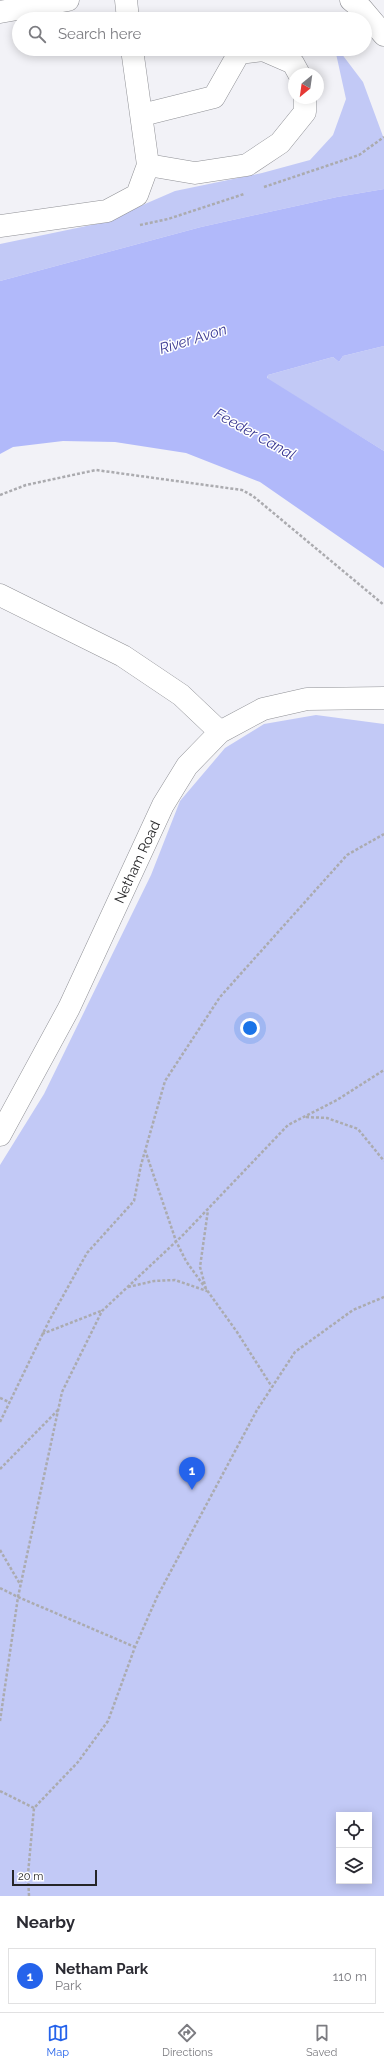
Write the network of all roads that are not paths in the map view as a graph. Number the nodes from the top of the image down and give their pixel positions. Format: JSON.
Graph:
{"nodes":[{"id":1,"x":68,"y":0,"type":"edge"},
{"id":2,"x":126,"y":0,"type":"edge"},
{"id":3,"x":359,"y":3,"type":"edge"},
{"id":4,"x":0,"y":12,"type":"edge"},
{"id":5,"x":127,"y":12,"type":"edge"},
{"id":6,"x":366,"y":12,"type":"edge"},
{"id":7,"x":372,"y":20,"type":"edge"},
{"id":8,"x":384,"y":35,"type":"edge"},
{"id":9,"x":133,"y":56,"type":"edge"},
{"id":10,"x":237,"y":56,"type":"edge"},
{"id":11,"x":276,"y":56,"type":"edge"},
{"id":12,"x":296,"y":68,"type":"edge"},
{"id":13,"x":305,"y":104,"type":"edge"},
{"id":14,"x":142,"y":115,"type":"junction"},
{"id":15,"x":148,"y":165,"type":"junction"},
{"id":16,"x":0,"y":226,"type":"edge"},
{"id":17,"x":0,"y":595,"type":"edge"},
{"id":18,"x":384,"y":698,"type":"edge"},
{"id":19,"x":363,"y":699,"type":"junction"},
{"id":20,"x":384,"y":702,"type":"edge"},
{"id":21,"x":220,"y":732,"type":"junction"},
{"id":22,"x":0,"y":1135,"type":"edge"}],
"edges":[{"from":1,"to":4,"type":"street"},
{"from":2,"to":5,"type":"street"},
{"from":3,"to":6,"type":"street"},
{"from":7,"to":8,"type":"street"},
{"from":9,"to":14,"type":"street"},
{"from":10,"to":14,"type":"street"},
{"from":11,"to":12,"type":"street"},
{"from":13,"to":15,"type":"street"},
{"from":14,"to":15,"type":"street"},
{"from":15,"to":16,"type":"street"},
{"from":17,"to":21,"type":"street"},
{"from":18,"to":19,"type":"street","name":"Netham Road"},
{"from":19,"to":20,"type":"street","name":"Netham Road"},
{"from":19,"to":21,"type":"street","name":"Netham Road"},
{"from":21,"to":22,"type":"street","name":"Netham Road"}]}
